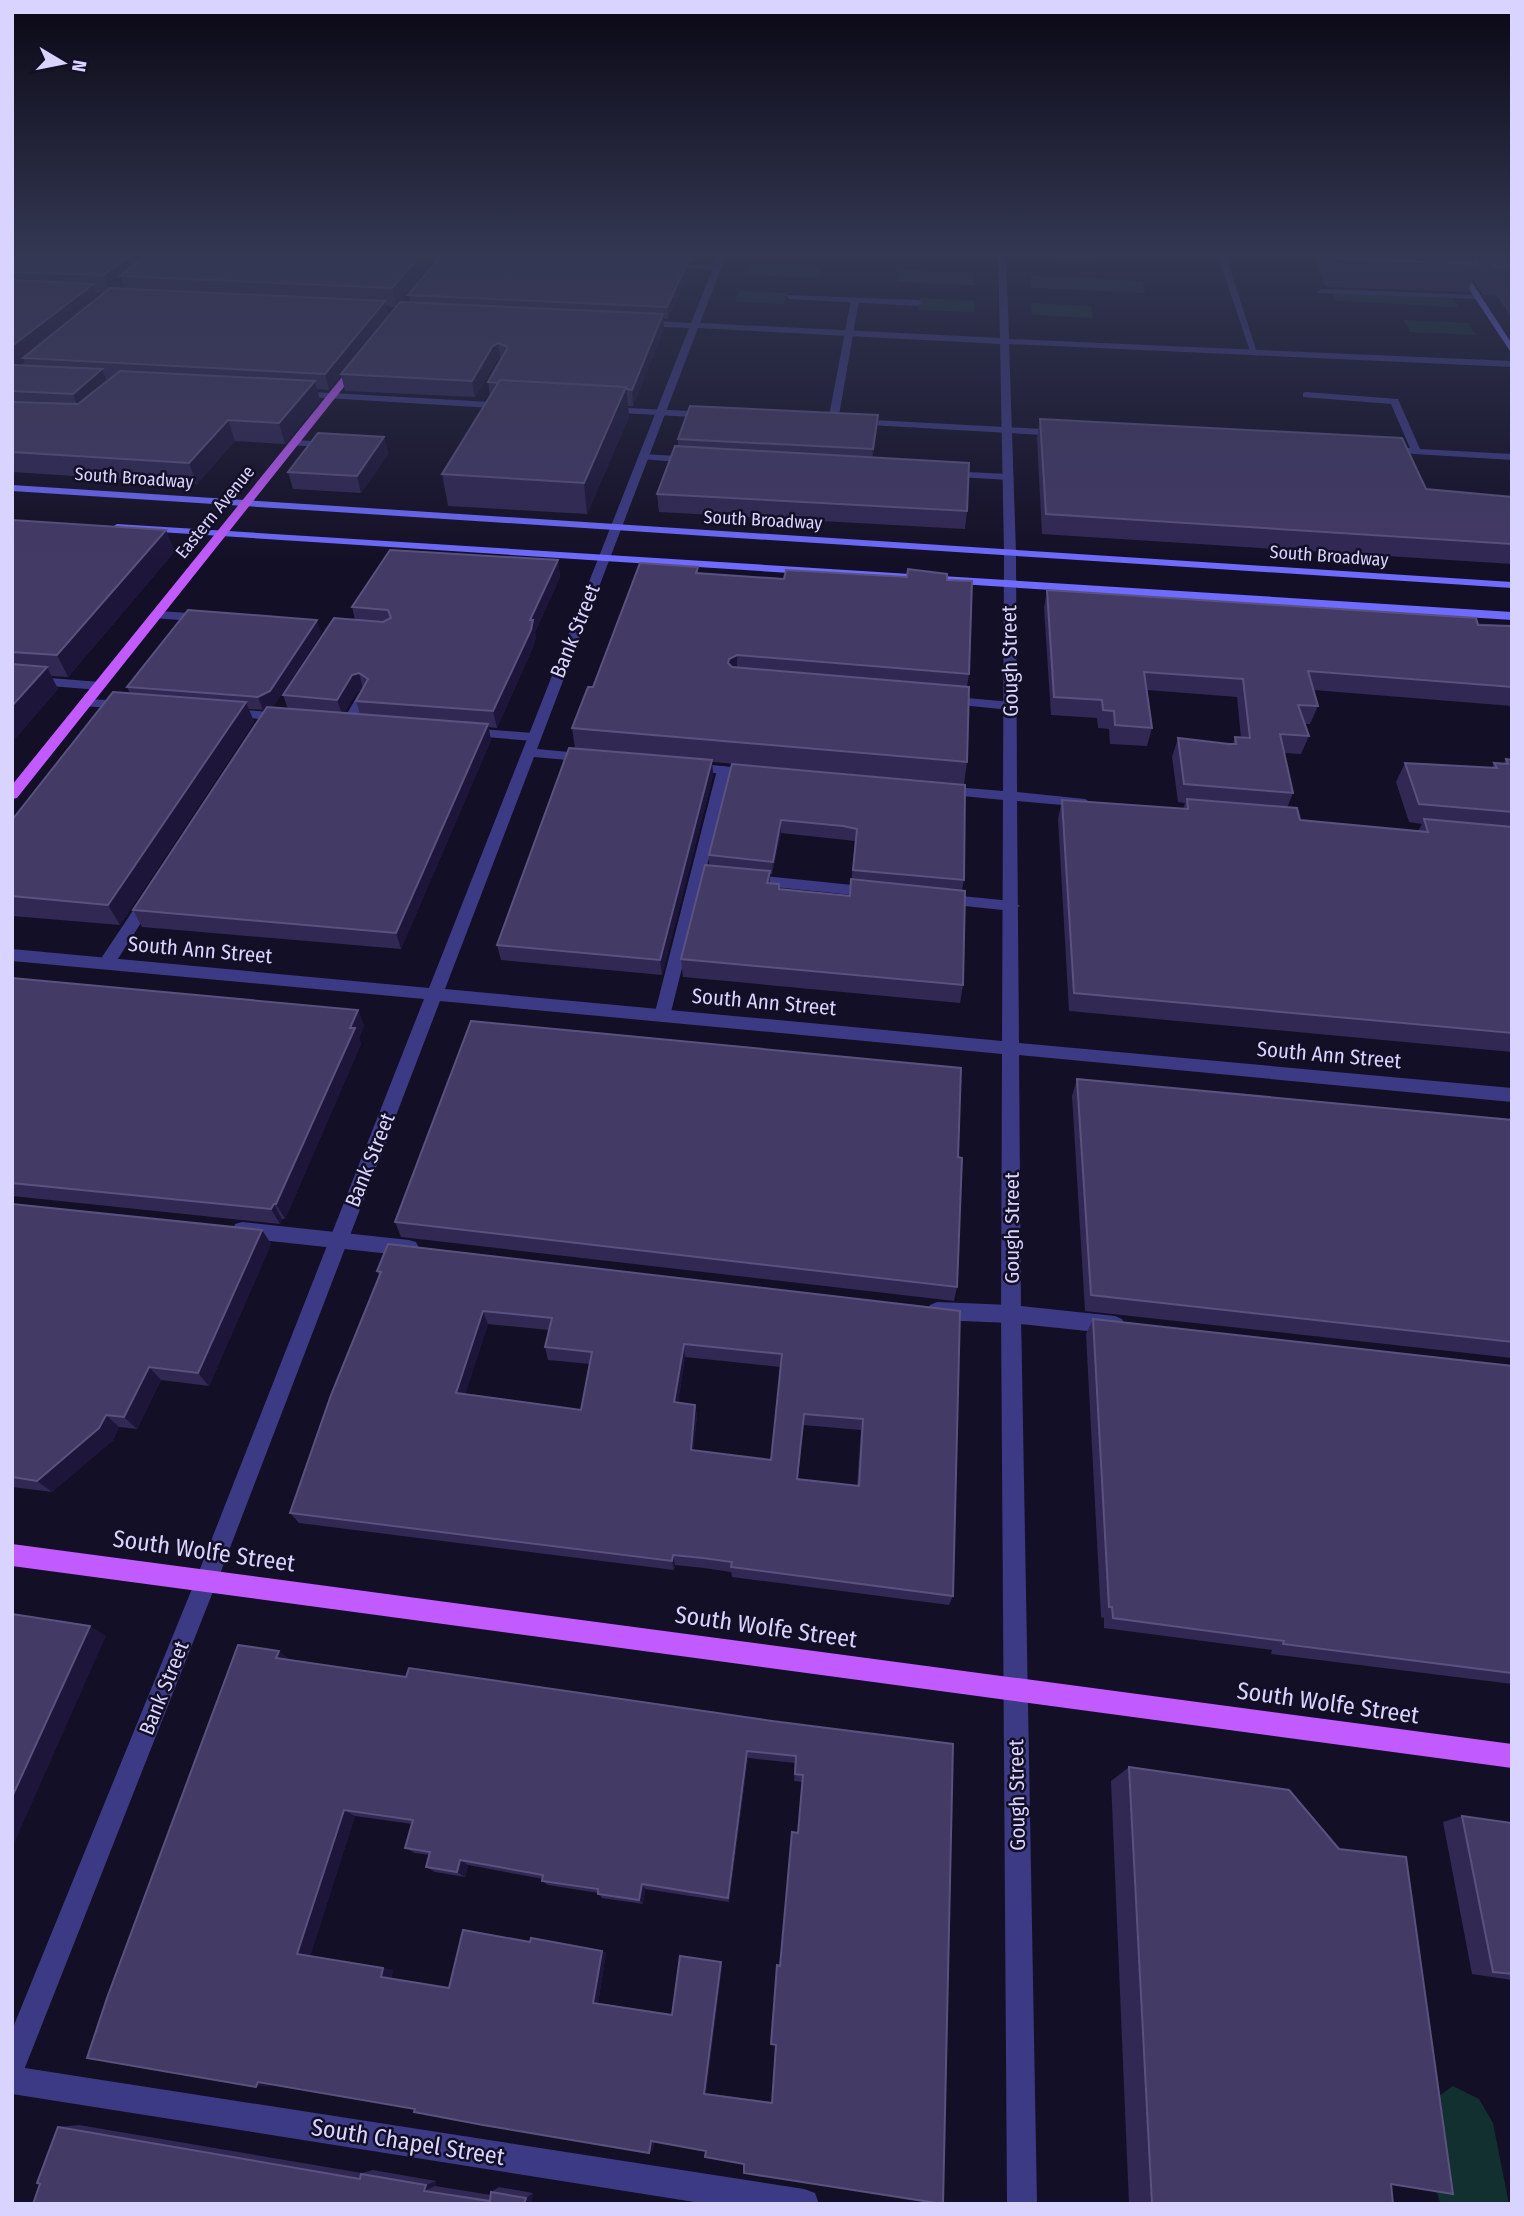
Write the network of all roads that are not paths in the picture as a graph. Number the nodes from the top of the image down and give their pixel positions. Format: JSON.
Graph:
{"nodes":[{"id":1,"x":363,"y":356,"type":"edge"},
{"id":2,"x":683,"y":356,"type":"edge"},
{"id":3,"x":845,"y":356,"type":"edge"},
{"id":4,"x":1004,"y":356,"type":"edge"},
{"id":5,"x":1317,"y":356,"type":"edge"},
{"id":6,"x":1512,"y":364,"type":"edge"},
{"id":7,"x":286,"y":394,"type":"edge"},
{"id":8,"x":484,"y":394,"type":"dead end"},
{"id":9,"x":1306,"y":395,"type":"dead end"},
{"id":10,"x":331,"y":396,"type":"junction"},
{"id":11,"x":479,"y":404,"type":"junction"},
{"id":12,"x":524,"y":406,"type":"edge"},
{"id":13,"x":592,"y":409,"type":"edge"},
{"id":14,"x":662,"y":413,"type":"junction"},
{"id":15,"x":729,"y":416,"type":"edge"},
{"id":16,"x":820,"y":420,"type":"edge"},
{"id":17,"x":833,"y":421,"type":"junction"},
{"id":18,"x":1006,"y":430,"type":"junction"},
{"id":19,"x":1074,"y":433,"type":"edge"},
{"id":20,"x":294,"y":443,"type":"junction"},
{"id":21,"x":342,"y":445,"type":"edge"},
{"id":22,"x":1375,"y":449,"type":"edge"},
{"id":23,"x":1416,"y":452,"type":"junction"},
{"id":24,"x":645,"y":457,"type":"junction"},
{"id":25,"x":1512,"y":457,"type":"edge"},
{"id":26,"x":712,"y":461,"type":"edge"},
{"id":27,"x":928,"y":473,"type":"edge"},
{"id":28,"x":1009,"y":477,"type":"junction"},
{"id":29,"x":12,"y":488,"type":"edge"},
{"id":30,"x":246,"y":503,"type":"junction"},
{"id":31,"x":110,"y":526,"type":"edge"},
{"id":32,"x":616,"y":529,"type":"junction"},
{"id":33,"x":223,"y":533,"type":"junction"},
{"id":34,"x":1010,"y":552,"type":"junction"},
{"id":35,"x":604,"y":557,"type":"junction"},
{"id":36,"x":1010,"y":582,"type":"junction"},
{"id":37,"x":1512,"y":585,"type":"edge"},
{"id":38,"x":157,"y":615,"type":"junction"},
{"id":39,"x":1512,"y":615,"type":"edge"},
{"id":40,"x":224,"y":619,"type":"edge"},
{"id":41,"x":12,"y":679,"type":"edge"},
{"id":42,"x":100,"y":686,"type":"junction"},
{"id":43,"x":363,"y":696,"type":"edge"},
{"id":44,"x":289,"y":698,"type":"edge"},
{"id":45,"x":928,"y":699,"type":"edge"},
{"id":46,"x":87,"y":703,"type":"junction"},
{"id":47,"x":1011,"y":706,"type":"junction"},
{"id":48,"x":145,"y":707,"type":"edge"},
{"id":49,"x":214,"y":711,"type":"edge"},
{"id":50,"x":296,"y":718,"type":"edge"},
{"id":51,"x":266,"y":721,"type":"junction"},
{"id":52,"x":349,"y":722,"type":"edge"},
{"id":53,"x":455,"y":731,"type":"edge"},
{"id":54,"x":530,"y":745,"type":"junction"},
{"id":55,"x":606,"y":759,"type":"edge"},
{"id":56,"x":671,"y":765,"type":"edge"},
{"id":57,"x":724,"y":770,"type":"junction"},
{"id":58,"x":764,"y":774,"type":"edge"},
{"id":59,"x":923,"y":788,"type":"edge"},
{"id":60,"x":12,"y":795,"type":"edge"},
{"id":61,"x":1012,"y":796,"type":"junction"},
{"id":62,"x":1102,"y":804,"type":"edge"},
{"id":63,"x":698,"y":874,"type":"junction"},
{"id":64,"x":158,"y":884,"type":"edge"},
{"id":65,"x":889,"y":894,"type":"edge"},
{"id":66,"x":930,"y":898,"type":"edge"},
{"id":67,"x":1012,"y":906,"type":"junction"},
{"id":68,"x":12,"y":955,"type":"edge"},
{"id":69,"x":106,"y":964,"type":"junction"},
{"id":70,"x":436,"y":994,"type":"junction"},
{"id":71,"x":662,"y":1016,"type":"junction"},
{"id":72,"x":1012,"y":1048,"type":"junction"},
{"id":73,"x":1512,"y":1095,"type":"edge"},
{"id":74,"x":220,"y":1228,"type":"edge"},
{"id":75,"x":338,"y":1240,"type":"junction"},
{"id":76,"x":432,"y":1251,"type":"edge"},
{"id":77,"x":918,"y":1308,"type":"edge"},
{"id":78,"x":1012,"y":1314,"type":"junction"},
{"id":79,"x":1134,"y":1327,"type":"edge"},
{"id":80,"x":12,"y":1555,"type":"edge"},
{"id":81,"x":207,"y":1579,"type":"junction"},
{"id":82,"x":1016,"y":1690,"type":"junction"},
{"id":83,"x":1512,"y":1756,"type":"edge"},
{"id":84,"x":12,"y":2066,"type":"edge"},
{"id":85,"x":12,"y":2080,"type":"edge"},
{"id":86,"x":804,"y":2204,"type":"edge"},
{"id":87,"x":1022,"y":2204,"type":"edge"}],
"edges":[{"from":1,"to":10,"type":"main road","name":"Eastern Avenue"},
{"from":2,"to":14,"type":"street","name":"Bank Street"},
{"from":3,"to":17,"type":"street"},
{"from":4,"to":18,"type":"street","name":"Gough Street"},
{"from":5,"to":6,"type":"street"},
{"from":7,"to":10,"type":"street"},
{"from":8,"to":11,"type":"street"},
{"from":9,"to":23,"type":"street"},
{"from":10,"to":11,"type":"street"},
{"from":10,"to":20,"type":"main road","name":"Eastern Avenue"},
{"from":11,"to":12,"type":"street"},
{"from":13,"to":14,"type":"street"},
{"from":14,"to":15,"type":"street"},
{"from":14,"to":24,"type":"street","name":"Bank Street"},
{"from":16,"to":17,"type":"street"},
{"from":17,"to":18,"type":"street"},
{"from":18,"to":19,"type":"street"},
{"from":18,"to":28,"type":"street","name":"Gough Street"},
{"from":20,"to":21,"type":"street"},
{"from":20,"to":30,"type":"main road","name":"Eastern Avenue"},
{"from":22,"to":23,"type":"street"},
{"from":23,"to":25,"type":"street"},
{"from":24,"to":26,"type":"street"},
{"from":24,"to":32,"type":"street","name":"Bank Street"},
{"from":27,"to":28,"type":"street"},
{"from":28,"to":34,"type":"street","name":"Gough Street"},
{"from":29,"to":30,"type":"main road","name":"South Broadway"},
{"from":30,"to":32,"type":"main road","name":"South Broadway"},
{"from":30,"to":33,"type":"main road","name":"Eastern Avenue"},
{"from":31,"to":33,"type":"main road"},
{"from":32,"to":34,"type":"main road","name":"South Broadway"},
{"from":32,"to":35,"type":"street","name":"Bank Street"},
{"from":33,"to":35,"type":"main road"},
{"from":33,"to":38,"type":"main road","name":"Eastern Avenue"},
{"from":34,"to":36,"type":"street","name":"Gough Street"},
{"from":34,"to":37,"type":"main road","name":"South Broadway"},
{"from":35,"to":36,"type":"main road"},
{"from":35,"to":54,"type":"street","name":"Bank Street"},
{"from":36,"to":39,"type":"main road"},
{"from":36,"to":47,"type":"street","name":"Gough Street"},
{"from":38,"to":40,"type":"street"},
{"from":38,"to":42,"type":"main road","name":"Eastern Avenue"},
{"from":41,"to":42,"type":"street"},
{"from":42,"to":46,"type":"main road","name":"Eastern Avenue"},
{"from":43,"to":52,"type":"street"},
{"from":44,"to":51,"type":"street"},
{"from":45,"to":47,"type":"street"},
{"from":46,"to":48,"type":"street"},
{"from":46,"to":60,"type":"main road","name":"Eastern Avenue"},
{"from":47,"to":61,"type":"street","name":"Gough Street"},
{"from":49,"to":51,"type":"street"},
{"from":50,"to":51,"type":"street"},
{"from":53,"to":54,"type":"street"},
{"from":54,"to":55,"type":"street"},
{"from":54,"to":70,"type":"street","name":"Bank Street"},
{"from":56,"to":57,"type":"street"},
{"from":57,"to":58,"type":"street"},
{"from":57,"to":63,"type":"street"},
{"from":59,"to":61,"type":"street"},
{"from":61,"to":62,"type":"street"},
{"from":61,"to":67,"type":"street","name":"Gough Street"},
{"from":63,"to":65,"type":"street"},
{"from":63,"to":71,"type":"street"},
{"from":64,"to":69,"type":"street"},
{"from":66,"to":67,"type":"street"},
{"from":67,"to":72,"type":"street","name":"Gough Street"},
{"from":68,"to":69,"type":"street","name":"South Ann Street"},
{"from":69,"to":70,"type":"street","name":"South Ann Street"},
{"from":70,"to":71,"type":"street","name":"South Ann Street"},
{"from":70,"to":75,"type":"street","name":"Bank Street"},
{"from":71,"to":72,"type":"street","name":"South Ann Street"},
{"from":72,"to":73,"type":"street","name":"South Ann Street"},
{"from":72,"to":78,"type":"street","name":"Gough Street"},
{"from":74,"to":75,"type":"street"},
{"from":75,"to":76,"type":"street"},
{"from":75,"to":81,"type":"street","name":"Bank Street"},
{"from":77,"to":78,"type":"street"},
{"from":78,"to":79,"type":"street"},
{"from":78,"to":82,"type":"street","name":"Gough Street"},
{"from":80,"to":81,"type":"main road","name":"South Wolfe Street"},
{"from":81,"to":82,"type":"main road","name":"South Wolfe Street"},
{"from":81,"to":84,"type":"street","name":"Bank Street"},
{"from":82,"to":83,"type":"main road","name":"South Wolfe Street"},
{"from":82,"to":87,"type":"street","name":"Gough Street"},
{"from":85,"to":86,"type":"street","name":"South Chapel Street"}]}
